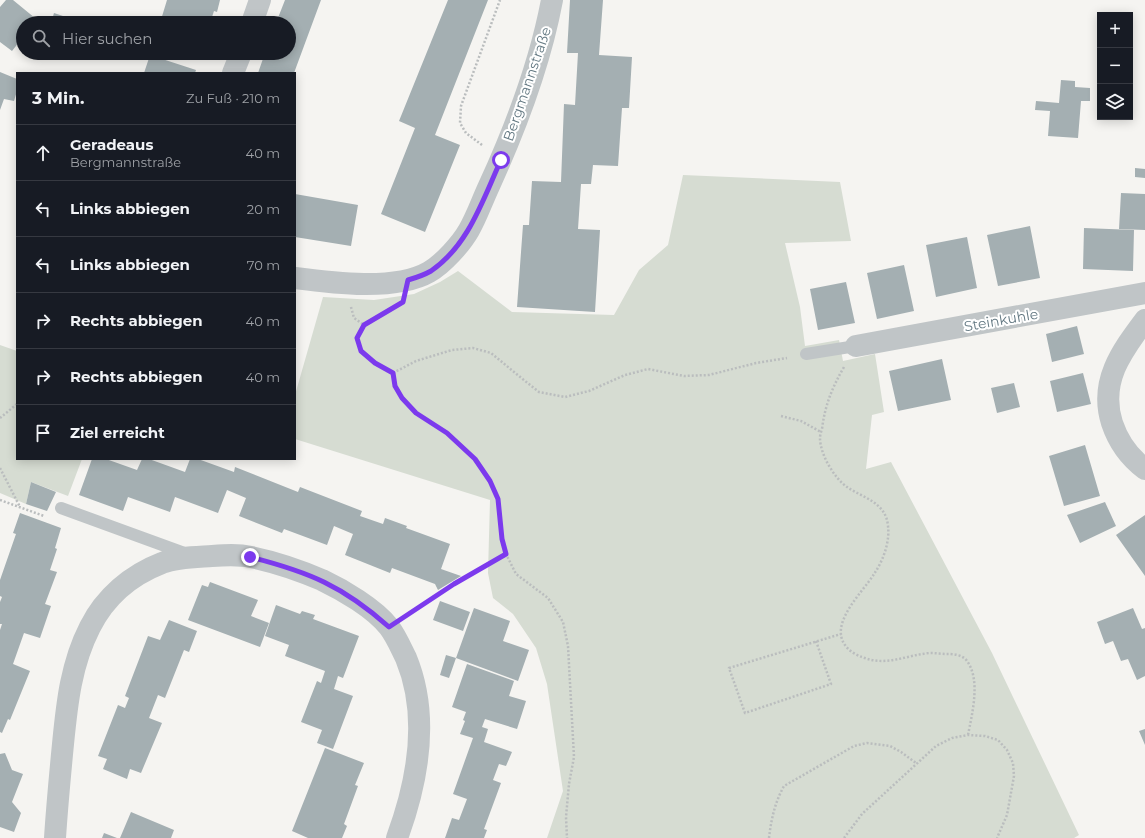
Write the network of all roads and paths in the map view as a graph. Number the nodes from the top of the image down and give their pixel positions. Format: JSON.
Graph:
{"nodes":[{"id":1,"x":260,"y":0,"type":"edge"},
{"id":2,"x":500,"y":0,"type":"edge"},
{"id":3,"x":552,"y":0,"type":"edge"},
{"id":4,"x":254,"y":16,"type":"edge"},
{"id":5,"x":238,"y":60,"type":"edge"},
{"id":6,"x":233,"y":72,"type":"edge"},
{"id":7,"x":501,"y":160,"type":"junction"},
{"id":8,"x":296,"y":278,"type":"edge"},
{"id":9,"x":408,"y":280,"type":"junction"},
{"id":10,"x":1145,"y":293,"type":"edge"},
{"id":11,"x":1145,"y":320,"type":"edge"},
{"id":12,"x":856,"y":346,"type":"junction"},
{"id":13,"x":806,"y":354,"type":"joint"},
{"id":14,"x":393,"y":373,"type":"junction"},
{"id":15,"x":16,"y":405,"type":"edge"},
{"id":16,"x":781,"y":416,"type":"dead end"},
{"id":17,"x":0,"y":418,"type":"edge"},
{"id":18,"x":822,"y":432,"type":"junction"},
{"id":19,"x":0,"y":468,"type":"edge"},
{"id":20,"x":1145,"y":469,"type":"edge"},
{"id":21,"x":20,"y":508,"type":"dead end"},
{"id":22,"x":61,"y":508,"type":"dead end"},
{"id":23,"x":506,"y":554,"type":"junction"},
{"id":24,"x":194,"y":557,"type":"junction"},
{"id":25,"x":389,"y":627,"type":"junction"},
{"id":26,"x":841,"y":634,"type":"junction"},
{"id":27,"x":816,"y":641,"type":"junction"},
{"id":28,"x":968,"y":734,"type":"junction"},
{"id":29,"x":916,"y":763,"type":"junction"},
{"id":30,"x":55,"y":838,"type":"edge"},
{"id":31,"x":398,"y":838,"type":"edge"},
{"id":32,"x":567,"y":838,"type":"edge"},
{"id":33,"x":769,"y":838,"type":"edge"},
{"id":34,"x":844,"y":838,"type":"edge"},
{"id":35,"x":998,"y":838,"type":"edge"}],
"edges":[{"from":1,"to":4,"type":"street"},
{"from":2,"to":7,"type":"path"},
{"from":3,"to":7,"type":"street","name":"Bergmannstraße"},
{"from":5,"to":6,"type":"street"},
{"from":7,"to":9,"type":"street","name":"Bergmannstraße"},
{"from":8,"to":9,"type":"street","name":"Bergmannstraße"},
{"from":9,"to":14,"type":"path"},
{"from":10,"to":12,"type":"street","name":"Steinkuhle"},
{"from":11,"to":20,"type":"street"},
{"from":12,"to":13,"type":"lane"},
{"from":12,"to":18,"type":"path"},
{"from":13,"to":14,"type":"path"},
{"from":14,"to":23,"type":"path"},
{"from":15,"to":17,"type":"path"},
{"from":16,"to":18,"type":"path"},
{"from":18,"to":26,"type":"path"},
{"from":19,"to":21,"type":"path"},
{"from":22,"to":24,"type":"lane"},
{"from":23,"to":25,"type":"path"},
{"from":23,"to":32,"type":"path"},
{"from":24,"to":25,"type":"street"},
{"from":24,"to":30,"type":"street"},
{"from":25,"to":31,"type":"street"},
{"from":26,"to":27,"type":"path"},
{"from":26,"to":28,"type":"path"},
{"from":27,"to":27,"type":"path"},
{"from":28,"to":29,"type":"path"},
{"from":28,"to":35,"type":"path"},
{"from":29,"to":33,"type":"path"},
{"from":29,"to":34,"type":"path"}]}
